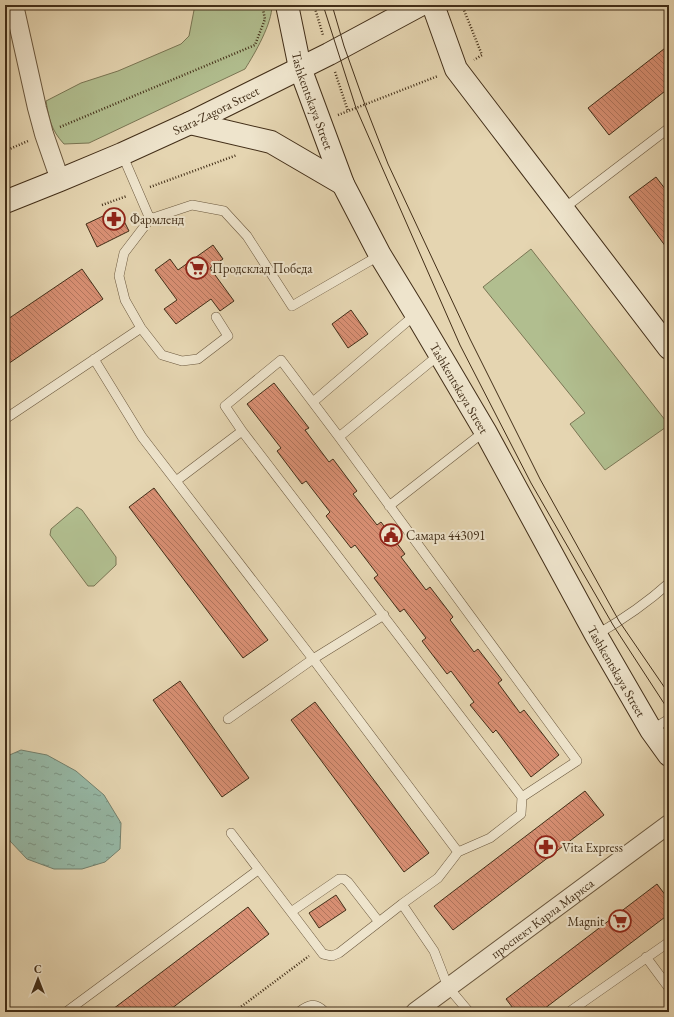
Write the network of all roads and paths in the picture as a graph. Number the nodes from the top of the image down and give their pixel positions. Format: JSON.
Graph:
{"nodes":[{"id":1,"x":14,"y":5,"type":"edge"},
{"id":2,"x":262,"y":5,"type":"edge"},
{"id":3,"x":287,"y":5,"type":"edge"},
{"id":4,"x":420,"y":5,"type":"edge"},
{"id":5,"x":433,"y":5,"type":"edge"},
{"id":6,"x":300,"y":68,"type":"junction"},
{"id":7,"x":190,"y":123,"type":"junction"},
{"id":8,"x":669,"y":128,"type":"edge"},
{"id":9,"x":44,"y":134,"type":"junction"},
{"id":10,"x":5,"y":151,"type":"edge"},
{"id":11,"x":122,"y":154,"type":"junction"},
{"id":12,"x":60,"y":180,"type":"junction"},
{"id":13,"x":343,"y":184,"type":"junction"},
{"id":14,"x":5,"y":202,"type":"edge"},
{"id":15,"x":563,"y":209,"type":"junction"},
{"id":16,"x":150,"y":219,"type":"junction"},
{"id":17,"x":380,"y":255,"type":"junction"},
{"id":18,"x":416,"y":314,"type":"junction"},
{"id":19,"x":216,"y":317,"type":"dead end"},
{"id":20,"x":141,"y":328,"type":"junction"},
{"id":21,"x":669,"y":348,"type":"edge"},
{"id":22,"x":440,"y":354,"type":"junction"},
{"id":23,"x":94,"y":359,"type":"junction"},
{"id":24,"x":313,"y":402,"type":"junction"},
{"id":25,"x":5,"y":419,"type":"edge"},
{"id":26,"x":242,"y":431,"type":"junction"},
{"id":27,"x":485,"y":431,"type":"junction"},
{"id":28,"x":339,"y":437,"type":"junction"},
{"id":29,"x":176,"y":481,"type":"junction"},
{"id":30,"x":389,"y":506,"type":"junction"},
{"id":31,"x":669,"y":583,"type":"edge"},
{"id":32,"x":384,"y":615,"type":"junction"},
{"id":33,"x":596,"y":636,"type":"junction"},
{"id":34,"x":313,"y":659,"type":"junction"},
{"id":35,"x":228,"y":719,"type":"dead end"},
{"id":36,"x":660,"y":725,"type":"edge"},
{"id":37,"x":669,"y":755,"type":"edge"},
{"id":38,"x":522,"y":797,"type":"junction"},
{"id":39,"x":669,"y":824,"type":"edge"},
{"id":40,"x":231,"y":834,"type":"dead end"},
{"id":41,"x":458,"y":852,"type":"junction"},
{"id":42,"x":258,"y":870,"type":"junction"},
{"id":43,"x":402,"y":904,"type":"junction"},
{"id":44,"x":291,"y":912,"type":"junction"},
{"id":45,"x":379,"y":922,"type":"junction"},
{"id":46,"x":669,"y":942,"type":"edge"},
{"id":47,"x":319,"y":948,"type":"junction"},
{"id":48,"x":646,"y":957,"type":"junction"},
{"id":49,"x":448,"y":986,"type":"junction"},
{"id":50,"x":669,"y":988,"type":"edge"},
{"id":51,"x":579,"y":1009,"type":"edge"},
{"id":52,"x":66,"y":1012,"type":"edge"},
{"id":53,"x":234,"y":1012,"type":"edge"},
{"id":54,"x":299,"y":1012,"type":"edge"},
{"id":55,"x":325,"y":1012,"type":"edge"},
{"id":56,"x":415,"y":1012,"type":"edge"},
{"id":57,"x":470,"y":1012,"type":"edge"},
{"id":58,"x":569,"y":1012,"type":"edge"}],
"edges":[{"from":1,"to":9,"type":"street"},
{"from":2,"to":9,"type":"path"},
{"from":3,"to":6,"type":"main road","name":"Tashkentskaya Street"},
{"from":4,"to":6,"type":"main road","name":"Stara-Zagora Street"},
{"from":5,"to":15,"type":"main road"},
{"from":6,"to":7,"type":"main road","name":"Stara-Zagora Street"},
{"from":6,"to":13,"type":"main road","name":"Tashkentskaya Street"},
{"from":7,"to":11,"type":"main road","name":"Stara-Zagora Street"},
{"from":7,"to":13,"type":"main road"},
{"from":8,"to":15,"type":"lane"},
{"from":9,"to":10,"type":"path"},
{"from":9,"to":12,"type":"street"},
{"from":11,"to":12,"type":"main road","name":"Stara-Zagora Street"},
{"from":11,"to":16,"type":"lane"},
{"from":12,"to":14,"type":"main road","name":"Stara-Zagora Street"},
{"from":13,"to":17,"type":"main road","name":"Tashkentskaya Street"},
{"from":15,"to":21,"type":"main road"},
{"from":16,"to":17,"type":"lane"},
{"from":16,"to":20,"type":"lane"},
{"from":17,"to":18,"type":"main road","name":"Tashkentskaya Street"},
{"from":18,"to":22,"type":"main road","name":"Tashkentskaya Street"},
{"from":18,"to":24,"type":"lane"},
{"from":19,"to":20,"type":"lane"},
{"from":20,"to":23,"type":"lane"},
{"from":22,"to":27,"type":"main road","name":"Tashkentskaya Street"},
{"from":22,"to":28,"type":"lane"},
{"from":23,"to":25,"type":"lane"},
{"from":23,"to":29,"type":"lane"},
{"from":24,"to":26,"type":"lane"},
{"from":24,"to":28,"type":"lane"},
{"from":26,"to":29,"type":"lane"},
{"from":26,"to":32,"type":"lane"},
{"from":27,"to":30,"type":"lane"},
{"from":27,"to":33,"type":"main road","name":"Tashkentskaya Street"},
{"from":28,"to":30,"type":"lane"},
{"from":29,"to":34,"type":"lane"},
{"from":30,"to":38,"type":"lane"},
{"from":31,"to":33,"type":"lane"},
{"from":32,"to":34,"type":"lane"},
{"from":32,"to":38,"type":"lane"},
{"from":33,"to":36,"type":"main road","name":"Tashkentskaya Street"},
{"from":34,"to":35,"type":"lane"},
{"from":34,"to":41,"type":"lane"},
{"from":36,"to":37,"type":"main road","name":"Tashkentskaya Street"},
{"from":38,"to":41,"type":"lane"},
{"from":39,"to":49,"type":"street","name":"проспект Карла Маркса"},
{"from":40,"to":42,"type":"lane"},
{"from":41,"to":43,"type":"lane"},
{"from":42,"to":44,"type":"lane"},
{"from":42,"to":52,"type":"lane"},
{"from":43,"to":45,"type":"lane"},
{"from":43,"to":49,"type":"lane"},
{"from":44,"to":45,"type":"lane"},
{"from":44,"to":47,"type":"lane"},
{"from":45,"to":47,"type":"lane"},
{"from":46,"to":48,"type":"lane"},
{"from":47,"to":53,"type":"path"},
{"from":48,"to":50,"type":"lane"},
{"from":48,"to":51,"type":"lane"},
{"from":49,"to":56,"type":"street","name":"проспект Карла Маркса"},
{"from":49,"to":57,"type":"lane"},
{"from":51,"to":58,"type":"lane"},
{"from":54,"to":55,"type":"lane"}]}
